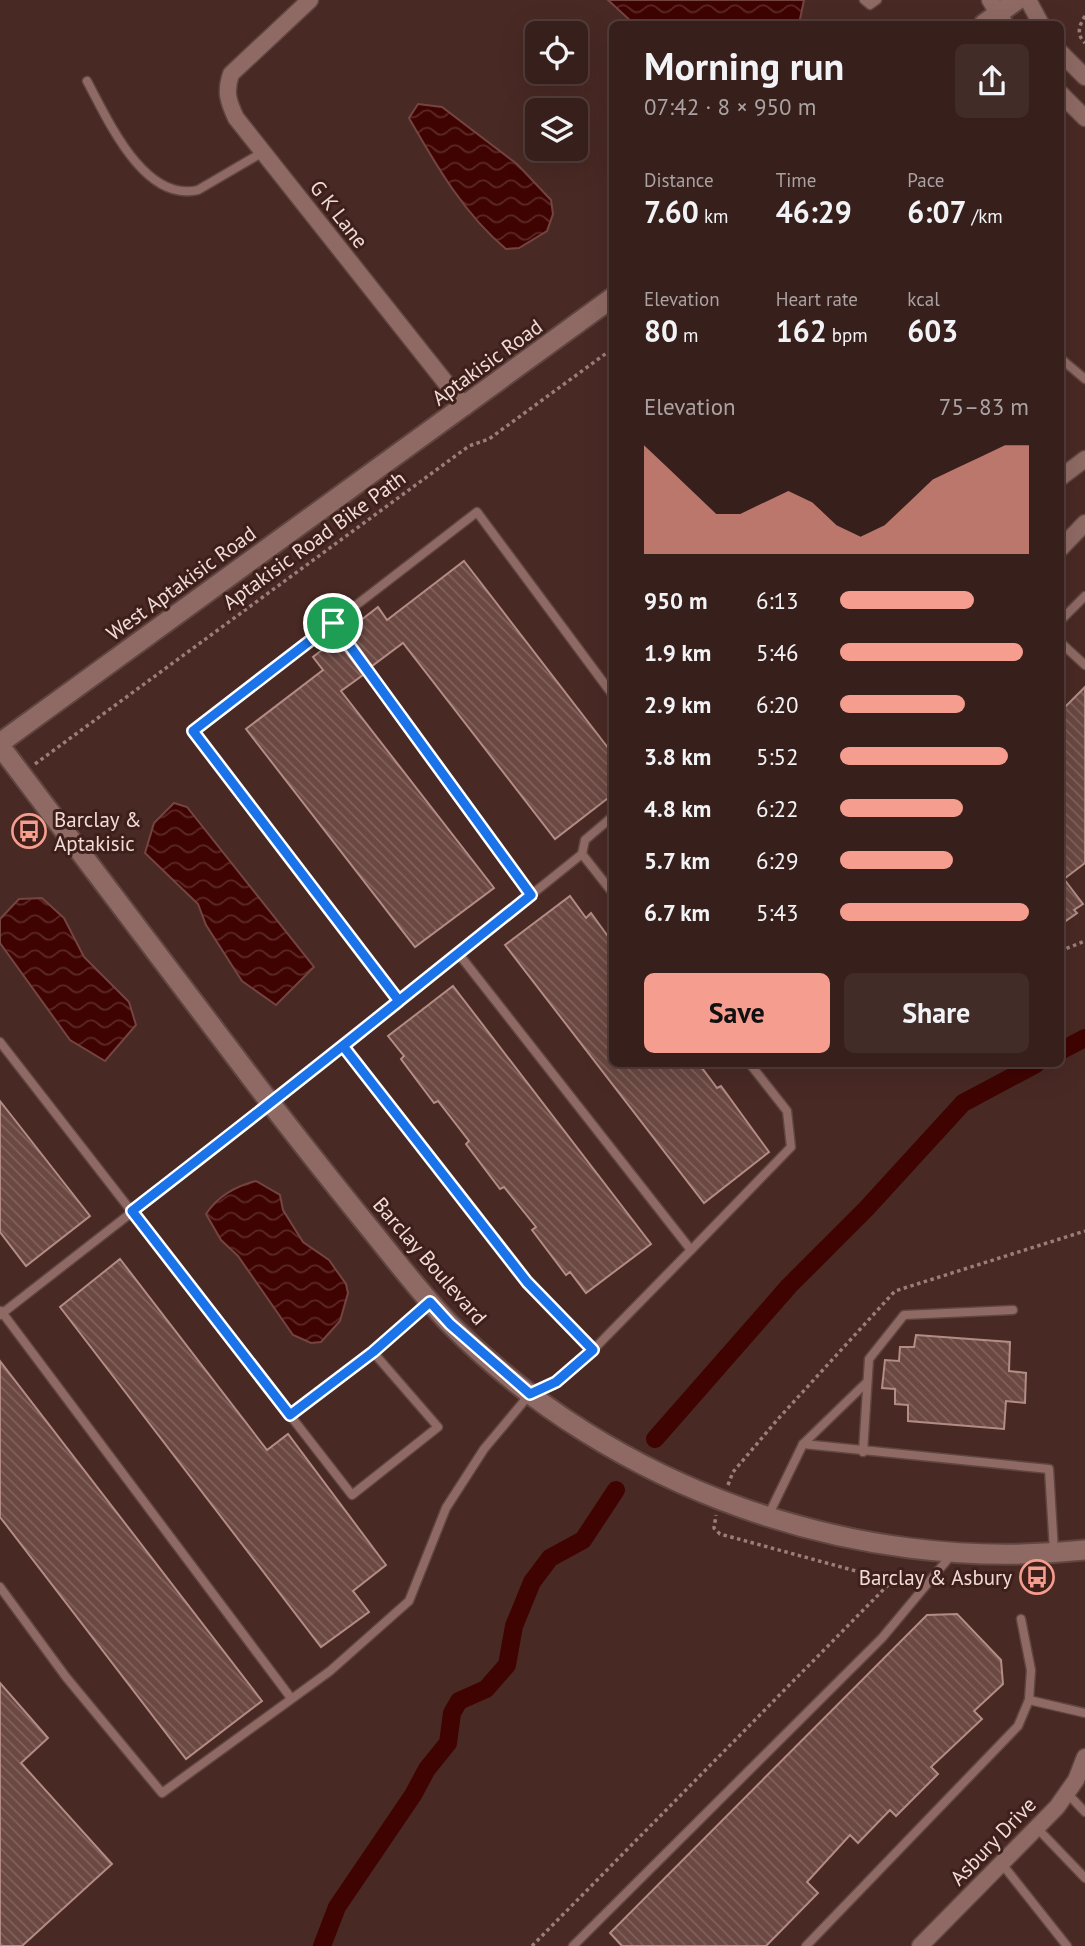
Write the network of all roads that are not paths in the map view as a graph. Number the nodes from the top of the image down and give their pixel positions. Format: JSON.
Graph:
{"nodes":[{"id":1,"x":310,"y":0,"type":"edge"},
{"id":2,"x":864,"y":0,"type":"edge"},
{"id":3,"x":877,"y":0,"type":"edge"},
{"id":4,"x":1017,"y":0,"type":"edge"},
{"id":5,"x":1028,"y":0,"type":"edge"},
{"id":6,"x":994,"y":16,"type":"edge"},
{"id":7,"x":1039,"y":21,"type":"edge"},
{"id":8,"x":1064,"y":56,"type":"edge"},
{"id":9,"x":1085,"y":77,"type":"edge"},
{"id":10,"x":87,"y":82,"type":"dead end"},
{"id":11,"x":1064,"y":97,"type":"edge"},
{"id":12,"x":1085,"y":118,"type":"edge"},
{"id":13,"x":263,"y":152,"type":"junction"},
{"id":14,"x":609,"y":300,"type":"edge"},
{"id":15,"x":1064,"y":361,"type":"edge"},
{"id":16,"x":1085,"y":379,"type":"edge"},
{"id":17,"x":465,"y":407,"type":"junction"},
{"id":18,"x":1085,"y":459,"type":"edge"},
{"id":19,"x":388,"y":461,"type":"joint"},
{"id":20,"x":1064,"y":475,"type":"edge"},
{"id":21,"x":1085,"y":523,"type":"edge"},
{"id":22,"x":1064,"y":545,"type":"edge"},
{"id":23,"x":1085,"y":596,"type":"edge"},
{"id":24,"x":1064,"y":617,"type":"edge"},
{"id":25,"x":333,"y":623,"type":"junction"},
{"id":26,"x":1064,"y":646,"type":"edge"},
{"id":27,"x":1085,"y":665,"type":"edge"},
{"id":28,"x":609,"y":690,"type":"edge"},
{"id":29,"x":0,"y":744,"type":"edge"},
{"id":30,"x":609,"y":820,"type":"edge"},
{"id":31,"x":582,"y":854,"type":"junction"},
{"id":32,"x":609,"y":888,"type":"edge"},
{"id":33,"x":531,"y":895,"type":"junction"},
{"id":34,"x":458,"y":954,"type":"junction"},
{"id":35,"x":399,"y":1001,"type":"junction"},
{"id":36,"x":0,"y":1042,"type":"edge"},
{"id":37,"x":343,"y":1046,"type":"junction"},
{"id":38,"x":752,"y":1067,"type":"edge"},
{"id":39,"x":271,"y":1104,"type":"junction"},
{"id":40,"x":132,"y":1211,"type":"junction"},
{"id":41,"x":691,"y":1250,"type":"junction"},
{"id":42,"x":430,"y":1302,"type":"junction"},
{"id":43,"x":1013,"y":1310,"type":"dead end"},
{"id":44,"x":1,"y":1313,"type":"edge"},
{"id":45,"x":593,"y":1350,"type":"junction"},
{"id":46,"x":373,"y":1352,"type":"junction"},
{"id":47,"x":867,"y":1382,"type":"junction"},
{"id":48,"x":530,"y":1394,"type":"junction"},
{"id":49,"x":290,"y":1415,"type":"junction"},
{"id":50,"x":803,"y":1444,"type":"junction"},
{"id":51,"x":863,"y":1452,"type":"junction"},
{"id":52,"x":768,"y":1516,"type":"junction"},
{"id":53,"x":1085,"y":1550,"type":"edge"},
{"id":54,"x":953,"y":1553,"type":"junction"},
{"id":55,"x":1055,"y":1554,"type":"junction"},
{"id":56,"x":0,"y":1587,"type":"edge"},
{"id":57,"x":1021,"y":1619,"type":"dead end"},
{"id":58,"x":291,"y":1699,"type":"junction"},
{"id":59,"x":1030,"y":1700,"type":"junction"},
{"id":60,"x":1085,"y":1713,"type":"edge"},
{"id":61,"x":1085,"y":1757,"type":"edge"},
{"id":62,"x":1067,"y":1793,"type":"junction"},
{"id":63,"x":1085,"y":1812,"type":"edge"},
{"id":64,"x":1037,"y":1828,"type":"junction"},
{"id":65,"x":1002,"y":1864,"type":"junction"},
{"id":66,"x":1085,"y":1878,"type":"edge"},
{"id":67,"x":578,"y":1944,"type":"edge"},
{"id":68,"x":806,"y":1946,"type":"edge"},
{"id":69,"x":920,"y":1946,"type":"edge"},
{"id":70,"x":1067,"y":1946,"type":"edge"}],
"edges":[{"from":1,"to":13,"type":"street","name":"G K Lane"},
{"from":2,"to":3,"type":"lane"},
{"from":4,"to":6,"type":"street"},
{"from":5,"to":7,"type":"street"},
{"from":8,"to":9,"type":"street"},
{"from":10,"to":13,"type":"lane"},
{"from":11,"to":12,"type":"street"},
{"from":13,"to":17,"type":"street","name":"G K Lane"},
{"from":14,"to":17,"type":"street","name":"Aptakisic Road"},
{"from":15,"to":16,"type":"lane"},
{"from":17,"to":19,"type":"street","name":"Aptakisic Road"},
{"from":18,"to":20,"type":"street"},
{"from":19,"to":29,"type":"street","name":"West Aptakisic Road"},
{"from":21,"to":22,"type":"street"},
{"from":23,"to":24,"type":"lane"},
{"from":25,"to":28,"type":"lane"},
{"from":25,"to":33,"type":"lane"},
{"from":25,"to":35,"type":"lane"},
{"from":26,"to":27,"type":"lane"},
{"from":29,"to":39,"type":"street","name":"Barclay Boulevard"},
{"from":30,"to":31,"type":"lane"},
{"from":31,"to":32,"type":"lane"},
{"from":31,"to":33,"type":"lane"},
{"from":33,"to":34,"type":"lane"},
{"from":34,"to":35,"type":"lane"},
{"from":34,"to":41,"type":"lane"},
{"from":35,"to":37,"type":"lane"},
{"from":36,"to":40,"type":"lane"},
{"from":37,"to":39,"type":"lane"},
{"from":37,"to":45,"type":"lane"},
{"from":38,"to":41,"type":"lane"},
{"from":39,"to":40,"type":"lane"},
{"from":39,"to":42,"type":"street","name":"Barclay Boulevard"},
{"from":40,"to":44,"type":"lane"},
{"from":40,"to":49,"type":"lane"},
{"from":41,"to":45,"type":"lane"},
{"from":42,"to":46,"type":"lane"},
{"from":42,"to":48,"type":"street","name":"Barclay Boulevard"},
{"from":43,"to":47,"type":"lane"},
{"from":44,"to":58,"type":"lane"},
{"from":45,"to":48,"type":"lane"},
{"from":46,"to":49,"type":"lane"},
{"from":46,"to":49,"type":"lane"},
{"from":47,"to":50,"type":"lane"},
{"from":47,"to":51,"type":"lane"},
{"from":48,"to":52,"type":"street","name":"Barclay Boulevard"},
{"from":48,"to":58,"type":"lane"},
{"from":50,"to":51,"type":"lane"},
{"from":50,"to":52,"type":"lane"},
{"from":51,"to":55,"type":"lane"},
{"from":52,"to":54,"type":"street","name":"Barclay Boulevard"},
{"from":53,"to":55,"type":"street","name":"Barclay Boulevard"},
{"from":54,"to":55,"type":"street","name":"Barclay Boulevard"},
{"from":54,"to":67,"type":"lane"},
{"from":56,"to":58,"type":"lane"},
{"from":57,"to":59,"type":"lane"},
{"from":59,"to":60,"type":"lane"},
{"from":59,"to":68,"type":"lane"},
{"from":61,"to":62,"type":"street","name":"Asbury Drive"},
{"from":62,"to":63,"type":"lane"},
{"from":62,"to":64,"type":"street","name":"Asbury Drive"},
{"from":64,"to":65,"type":"street","name":"Asbury Drive"},
{"from":64,"to":66,"type":"lane"},
{"from":65,"to":69,"type":"street","name":"Asbury Drive"},
{"from":65,"to":70,"type":"lane"}]}
